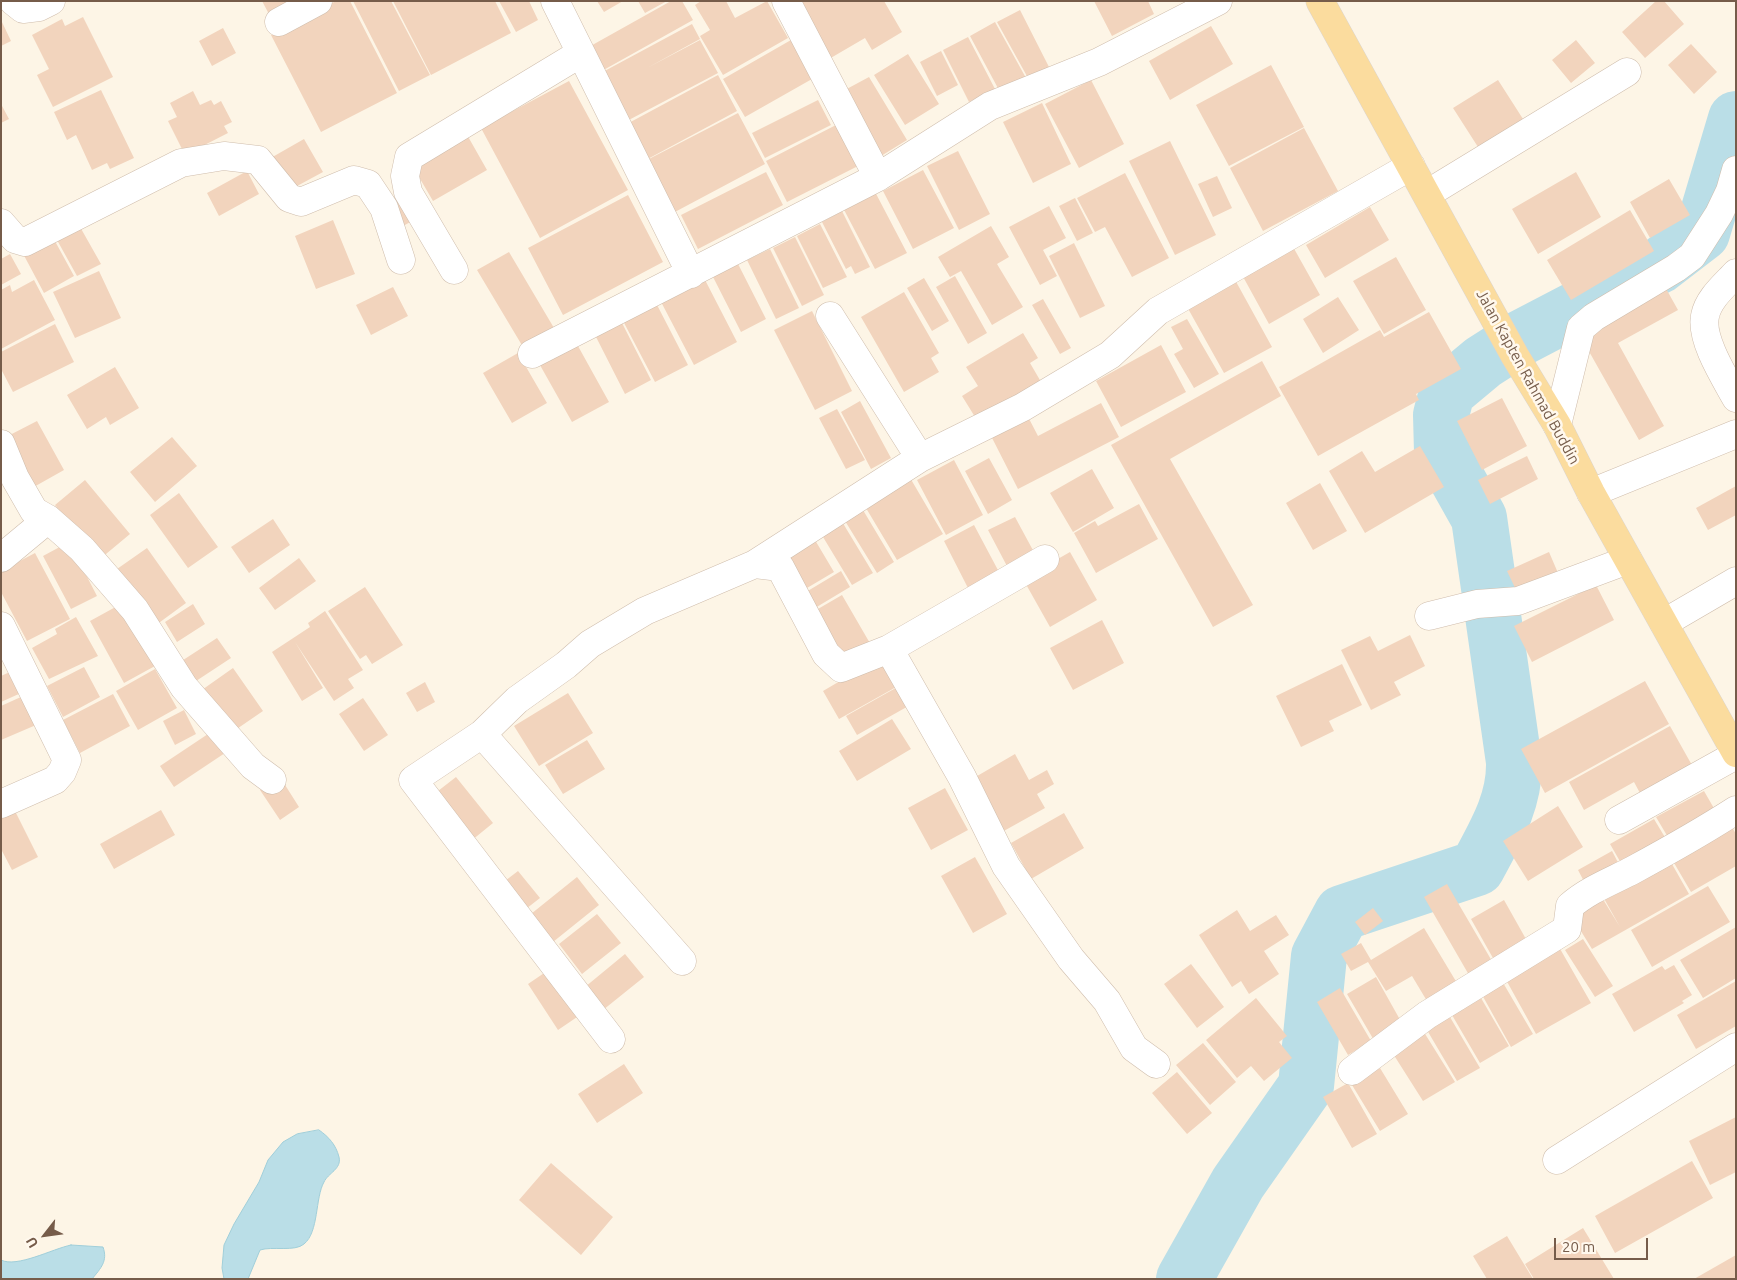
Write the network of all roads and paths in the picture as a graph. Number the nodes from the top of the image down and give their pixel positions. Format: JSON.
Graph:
{"nodes":[{"id":1,"x":13,"y":1,"type":"edge"},
{"id":2,"x":51,"y":1,"type":"edge"},
{"id":3,"x":318,"y":1,"type":"edge"},
{"id":4,"x":555,"y":1,"type":"edge"},
{"id":5,"x":786,"y":1,"type":"edge"},
{"id":6,"x":1218,"y":1,"type":"edge"},
{"id":7,"x":1320,"y":1,"type":"edge"},
{"id":8,"x":279,"y":22,"type":"dead end"},
{"id":9,"x":581,"y":53,"type":"junction"},
{"id":10,"x":1627,"y":72,"type":"dead end"},
{"id":11,"x":1412,"y":166,"type":"junction"},
{"id":12,"x":1736,"y":170,"type":"edge"},
{"id":13,"x":878,"y":177,"type":"junction"},
{"id":14,"x":1428,"y":194,"type":"junction"},
{"id":15,"x":1,"y":223,"type":"edge"},
{"id":16,"x":401,"y":260,"type":"dead end"},
{"id":17,"x":454,"y":270,"type":"dead end"},
{"id":18,"x":1736,"y":273,"type":"edge"},
{"id":19,"x":691,"y":274,"type":"junction"},
{"id":20,"x":830,"y":316,"type":"dead end"},
{"id":21,"x":532,"y":354,"type":"dead end"},
{"id":22,"x":1736,"y":398,"type":"edge"},
{"id":23,"x":1557,"y":425,"type":"junction"},
{"id":24,"x":1736,"y":434,"type":"edge"},
{"id":25,"x":1,"y":444,"type":"edge"},
{"id":26,"x":920,"y":458,"type":"junction"},
{"id":27,"x":1591,"y":493,"type":"junction"},
{"id":28,"x":41,"y":515,"type":"junction"},
{"id":29,"x":1,"y":558,"type":"edge"},
{"id":30,"x":1045,"y":559,"type":"dead end"},
{"id":31,"x":1628,"y":560,"type":"junction"},
{"id":32,"x":755,"y":564,"type":"junction"},
{"id":33,"x":1736,"y":581,"type":"edge"},
{"id":34,"x":1429,"y":616,"type":"dead end"},
{"id":35,"x":1664,"y":623,"type":"junction"},
{"id":36,"x":1,"y":626,"type":"edge"},
{"id":37,"x":889,"y":649,"type":"junction"},
{"id":38,"x":482,"y":734,"type":"junction"},
{"id":39,"x":1736,"y":754,"type":"edge"},
{"id":40,"x":263,"y":773,"type":"dead end"},
{"id":41,"x":1,"y":804,"type":"edge"},
{"id":42,"x":1736,"y":810,"type":"edge"},
{"id":43,"x":1619,"y":820,"type":"dead end"},
{"id":44,"x":682,"y":961,"type":"dead end"},
{"id":45,"x":610,"y":1039,"type":"dead end"},
{"id":46,"x":1736,"y":1047,"type":"edge"},
{"id":47,"x":1156,"y":1064,"type":"dead end"},
{"id":48,"x":1352,"y":1071,"type":"dead end"},
{"id":49,"x":1557,"y":1160,"type":"dead end"}],
"edges":[{"from":1,"to":2,"type":"street"},
{"from":3,"to":8,"type":"street"},
{"from":4,"to":9,"type":"street"},
{"from":5,"to":13,"type":"street"},
{"from":6,"to":13,"type":"street"},
{"from":7,"to":11,"type":"main road","name":"Jalan Kapten Rahmad Buddin"},
{"from":9,"to":17,"type":"street"},
{"from":9,"to":19,"type":"street"},
{"from":10,"to":14,"type":"street"},
{"from":11,"to":14,"type":"main road","name":"Jalan Kapten Rahmad Buddin"},
{"from":11,"to":26,"type":"street"},
{"from":12,"to":23,"type":"street"},
{"from":13,"to":19,"type":"street"},
{"from":14,"to":23,"type":"main road","name":"Jalan Kapten Rahmad Buddin"},
{"from":15,"to":16,"type":"street"},
{"from":18,"to":22,"type":"street"},
{"from":19,"to":21,"type":"street"},
{"from":20,"to":26,"type":"street"},
{"from":23,"to":27,"type":"main road","name":"Jalan Kapten Rahmad Buddin"},
{"from":24,"to":27,"type":"street"},
{"from":25,"to":28,"type":"street"},
{"from":26,"to":32,"type":"street"},
{"from":27,"to":31,"type":"main road","name":"Jalan Kapten Rahmad Buddin"},
{"from":28,"to":29,"type":"street"},
{"from":28,"to":40,"type":"street"},
{"from":30,"to":37,"type":"street"},
{"from":31,"to":34,"type":"street"},
{"from":31,"to":35,"type":"main road","name":"Jalan Kapten Rahmad Buddin"},
{"from":32,"to":37,"type":"street"},
{"from":32,"to":38,"type":"street"},
{"from":33,"to":35,"type":"street"},
{"from":35,"to":39,"type":"main road","name":"Jalan Kapten Rahmad Buddin"},
{"from":36,"to":41,"type":"street"},
{"from":37,"to":47,"type":"street"},
{"from":38,"to":44,"type":"street"},
{"from":38,"to":45,"type":"street"},
{"from":39,"to":43,"type":"street"},
{"from":42,"to":48,"type":"street"},
{"from":46,"to":49,"type":"street"}]}
